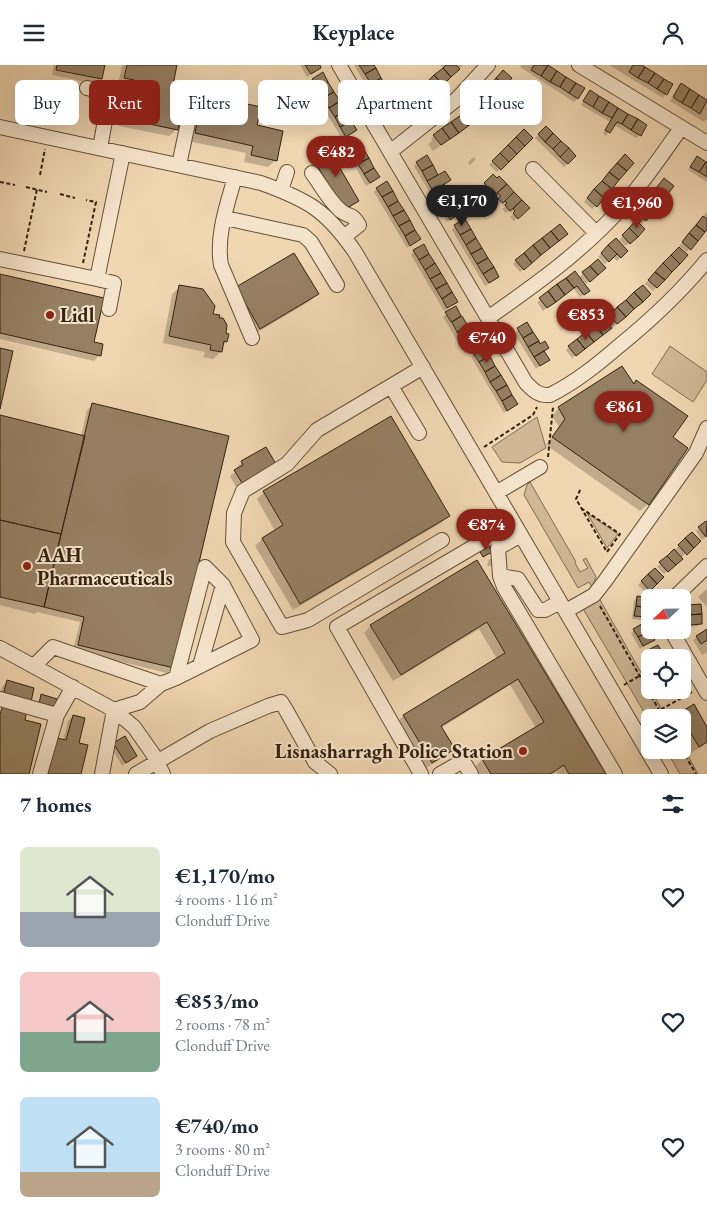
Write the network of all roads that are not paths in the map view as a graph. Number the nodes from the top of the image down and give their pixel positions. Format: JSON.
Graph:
{"nodes":[{"id":1,"x":338,"y":65,"type":"edge"},
{"id":2,"x":488,"y":65,"type":"edge"},
{"id":3,"x":579,"y":65,"type":"edge"},
{"id":4,"x":87,"y":88,"type":"dead end"},
{"id":5,"x":188,"y":125,"type":"edge"},
{"id":6,"x":0,"y":127,"type":"edge"},
{"id":7,"x":681,"y":127,"type":"junction"},
{"id":8,"x":707,"y":143,"type":"edge"},
{"id":9,"x":100,"y":148,"type":"junction"},
{"id":10,"x":390,"y":151,"type":"junction"},
{"id":11,"x":123,"y":153,"type":"junction"},
{"id":12,"x":179,"y":165,"type":"junction"},
{"id":13,"x":533,"y":169,"type":"dead end"},
{"id":14,"x":287,"y":172,"type":"dead end"},
{"id":15,"x":312,"y":173,"type":"dead end"},
{"id":16,"x":234,"y":177,"type":"junction"},
{"id":17,"x":281,"y":190,"type":"junction"},
{"id":18,"x":225,"y":217,"type":"junction"},
{"id":19,"x":596,"y":233,"type":"junction"},
{"id":20,"x":344,"y":237,"type":"junction"},
{"id":21,"x":0,"y":259,"type":"edge"},
{"id":22,"x":707,"y":260,"type":"edge"},
{"id":23,"x":97,"y":279,"type":"junction"},
{"id":24,"x":338,"y":285,"type":"dead end"},
{"id":25,"x":109,"y":309,"type":"dead end"},
{"id":26,"x":488,"y":318,"type":"junction"},
{"id":27,"x":252,"y":338,"type":"dead end"},
{"id":28,"x":423,"y":367,"type":"junction"},
{"id":29,"x":391,"y":386,"type":"junction"},
{"id":30,"x":707,"y":428,"type":"edge"},
{"id":31,"x":419,"y":433,"type":"dead end"},
{"id":32,"x":544,"y":465,"type":"road end"},
{"id":33,"x":496,"y":493,"type":"junction"},
{"id":34,"x":514,"y":523,"type":"junction"},
{"id":35,"x":521,"y":535,"type":"junction"},
{"id":36,"x":442,"y":540,"type":"dead end"},
{"id":37,"x":707,"y":566,"type":"edge"},
{"id":38,"x":500,"y":575,"type":"junction"},
{"id":39,"x":223,"y":585,"type":"junction"},
{"id":40,"x":683,"y":589,"type":"edge"},
{"id":41,"x":563,"y":607,"type":"junction"},
{"id":42,"x":676,"y":639,"type":"edge"},
{"id":43,"x":0,"y":648,"type":"edge"},
{"id":44,"x":34,"y":666,"type":"junction"},
{"id":45,"x":200,"y":666,"type":"junction"},
{"id":46,"x":176,"y":678,"type":"junction"},
{"id":47,"x":161,"y":684,"type":"junction"},
{"id":48,"x":73,"y":687,"type":"junction"},
{"id":49,"x":705,"y":690,"type":"edge"},
{"id":50,"x":0,"y":699,"type":"edge"},
{"id":51,"x":114,"y":710,"type":"junction"},
{"id":52,"x":57,"y":715,"type":"junction"},
{"id":53,"x":160,"y":768,"type":"edge"},
{"id":54,"x":323,"y":772,"type":"edge"},
{"id":55,"x":40,"y":774,"type":"edge"},
{"id":56,"x":102,"y":774,"type":"edge"},
{"id":57,"x":136,"y":774,"type":"edge"},
{"id":58,"x":422,"y":774,"type":"edge"},
{"id":59,"x":440,"y":774,"type":"edge"},
{"id":60,"x":471,"y":774,"type":"edge"},
{"id":61,"x":615,"y":774,"type":"edge"},
{"id":62,"x":661,"y":774,"type":"edge"}],
"edges":[{"from":1,"to":10,"type":"street"},
{"from":2,"to":10,"type":"street"},
{"from":3,"to":7,"type":"street"},
{"from":4,"to":9,"type":"street"},
{"from":5,"to":12,"type":"street"},
{"from":6,"to":9,"type":"street"},
{"from":7,"to":8,"type":"street"},
{"from":7,"to":19,"type":"street"},
{"from":9,"to":11,"type":"street"},
{"from":10,"to":26,"type":"street"},
{"from":11,"to":12,"type":"street"},
{"from":11,"to":23,"type":"street"},
{"from":12,"to":16,"type":"street"},
{"from":13,"to":19,"type":"street"},
{"from":14,"to":17,"type":"street"},
{"from":15,"to":20,"type":"street"},
{"from":16,"to":17,"type":"street"},
{"from":16,"to":18,"type":"street"},
{"from":17,"to":20,"type":"street"},
{"from":18,"to":24,"type":"street"},
{"from":18,"to":27,"type":"street"},
{"from":19,"to":26,"type":"street"},
{"from":20,"to":28,"type":"street"},
{"from":21,"to":23,"type":"street"},
{"from":22,"to":26,"type":"street"},
{"from":23,"to":25,"type":"street"},
{"from":28,"to":29,"type":"street"},
{"from":28,"to":33,"type":"street"},
{"from":29,"to":31,"type":"street"},
{"from":29,"to":36,"type":"street"},
{"from":30,"to":41,"type":"street"},
{"from":32,"to":33,"type":"street"},
{"from":33,"to":34,"type":"street"},
{"from":34,"to":35,"type":"street"},
{"from":34,"to":58,"type":"street"},
{"from":35,"to":38,"type":"street"},
{"from":35,"to":41,"type":"street"},
{"from":37,"to":40,"type":"street"},
{"from":38,"to":41,"type":"street"},
{"from":38,"to":61,"type":"street"},
{"from":39,"to":45,"type":"street"},
{"from":39,"to":45,"type":"street"},
{"from":39,"to":46,"type":"street"},
{"from":41,"to":62,"type":"street"},
{"from":42,"to":49,"type":"street"},
{"from":43,"to":44,"type":"street"},
{"from":44,"to":47,"type":"street"},
{"from":44,"to":48,"type":"street"},
{"from":45,"to":46,"type":"street"},
{"from":46,"to":47,"type":"street"},
{"from":47,"to":51,"type":"street"},
{"from":48,"to":51,"type":"street"},
{"from":48,"to":52,"type":"street"},
{"from":50,"to":52,"type":"street"},
{"from":51,"to":53,"type":"street"},
{"from":51,"to":56,"type":"street"},
{"from":52,"to":55,"type":"street"},
{"from":53,"to":54,"type":"street"},
{"from":53,"to":57,"type":"street"},
{"from":59,"to":60,"type":"street"}]}
